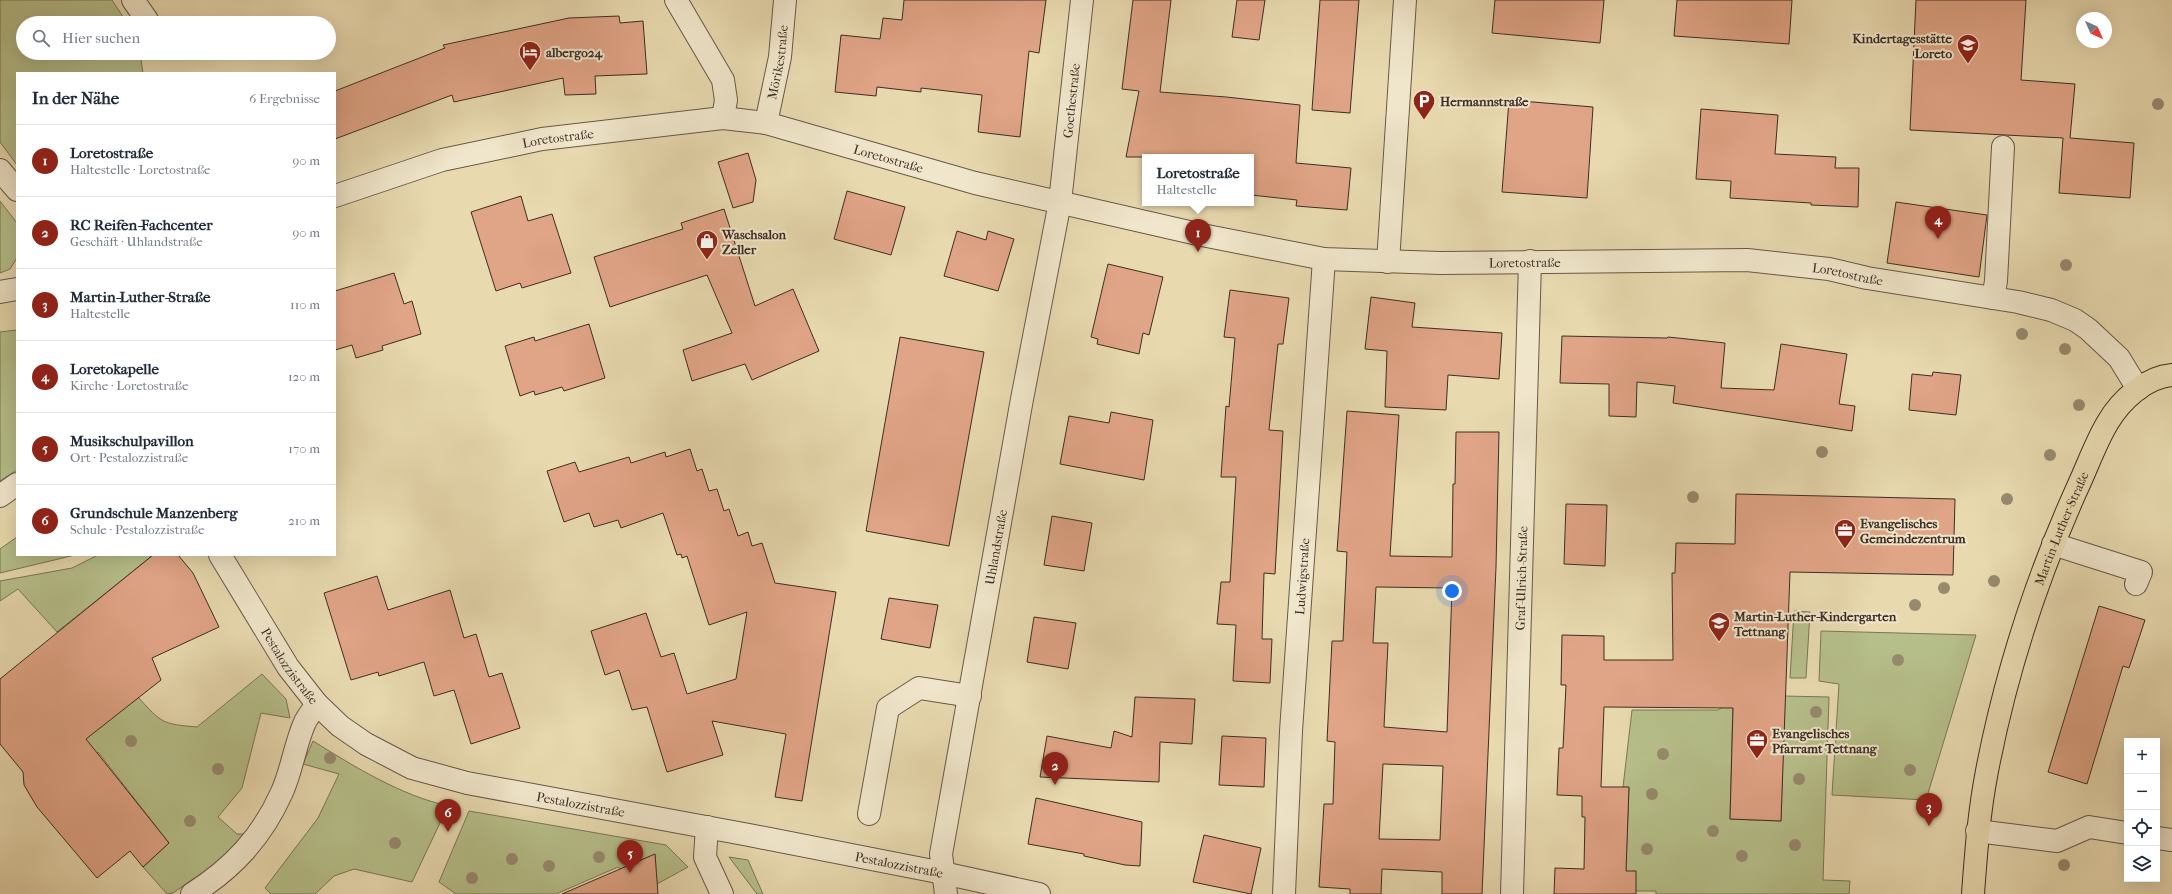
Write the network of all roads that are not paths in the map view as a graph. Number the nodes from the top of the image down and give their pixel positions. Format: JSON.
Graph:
{"nodes":[{"id":1,"x":133,"y":0,"type":"edge"},
{"id":2,"x":676,"y":0,"type":"edge"},
{"id":3,"x":785,"y":0,"type":"edge"},
{"id":4,"x":1082,"y":0,"type":"edge"},
{"id":5,"x":1405,"y":0,"type":"edge"},
{"id":6,"x":143,"y":16,"type":"edge"},
{"id":7,"x":724,"y":118,"type":"junction"},
{"id":8,"x":766,"y":123,"type":"junction"},
{"id":9,"x":2003,"y":147,"type":"dead end"},
{"id":10,"x":0,"y":170,"type":"edge"},
{"id":11,"x":16,"y":189,"type":"edge"},
{"id":12,"x":336,"y":196,"type":"edge"},
{"id":13,"x":1060,"y":202,"type":"junction"},
{"id":14,"x":1324,"y":258,"type":"junction"},
{"id":15,"x":1530,"y":261,"type":"junction"},
{"id":16,"x":1388,"y":262,"type":"junction"},
{"id":17,"x":16,"y":290,"type":"edge"},
{"id":18,"x":0,"y":292,"type":"edge"},
{"id":19,"x":1992,"y":298,"type":"junction"},
{"id":20,"x":2172,"y":375,"type":"edge"},
{"id":21,"x":2138,"y":388,"type":"junction"},
{"id":22,"x":16,"y":485,"type":"edge"},
{"id":23,"x":0,"y":496,"type":"edge"},
{"id":24,"x":2053,"y":544,"type":"junction"},
{"id":25,"x":221,"y":556,"type":"edge"},
{"id":26,"x":2136,"y":584,"type":"dead end"},
{"id":27,"x":970,"y":696,"type":"junction"},
{"id":28,"x":317,"y":704,"type":"junction"},
{"id":29,"x":869,"y":814,"type":"dead end"},
{"id":30,"x":707,"y":827,"type":"junction"},
{"id":31,"x":1977,"y":831,"type":"junction"},
{"id":32,"x":2124,"y":833,"type":"edge"},
{"id":33,"x":2160,"y":838,"type":"edge"},
{"id":34,"x":2172,"y":840,"type":"edge"},
{"id":35,"x":943,"y":873,"type":"junction"},
{"id":36,"x":192,"y":894,"type":"edge"},
{"id":37,"x":722,"y":894,"type":"edge"},
{"id":38,"x":946,"y":894,"type":"edge"},
{"id":39,"x":1039,"y":894,"type":"edge"},
{"id":40,"x":1284,"y":894,"type":"edge"},
{"id":41,"x":1512,"y":894,"type":"edge"},
{"id":42,"x":1973,"y":894,"type":"edge"}],
"edges":[{"from":1,"to":6,"type":"street"},
{"from":2,"to":7,"type":"street"},
{"from":3,"to":8,"type":"street","name":"Mörikestraße"},
{"from":4,"to":13,"type":"street","name":"Goethestraße"},
{"from":5,"to":16,"type":"street"},
{"from":7,"to":8,"type":"street","name":"Loretostraße"},
{"from":7,"to":12,"type":"street","name":"Loretostraße"},
{"from":8,"to":13,"type":"street","name":"Loretostraße"},
{"from":9,"to":19,"type":"street"},
{"from":10,"to":11,"type":"street"},
{"from":13,"to":14,"type":"street","name":"Loretostraße"},
{"from":13,"to":27,"type":"street","name":"Uhlandstraße"},
{"from":14,"to":16,"type":"street","name":"Loretostraße"},
{"from":14,"to":40,"type":"street","name":"Ludwigstraße"},
{"from":15,"to":16,"type":"street","name":"Loretostraße"},
{"from":15,"to":19,"type":"street","name":"Loretostraße"},
{"from":15,"to":41,"type":"street","name":"Graf-Ulrich-Straße"},
{"from":17,"to":18,"type":"street"},
{"from":19,"to":21,"type":"street","name":"Loretostraße"},
{"from":20,"to":21,"type":"main road"},
{"from":21,"to":24,"type":"main road","name":"Martin-Luther-Straße"},
{"from":22,"to":23,"type":"street"},
{"from":24,"to":26,"type":"street"},
{"from":24,"to":31,"type":"main road","name":"Martin-Luther-Straße"},
{"from":25,"to":28,"type":"street","name":"Pestalozzistraße"},
{"from":27,"to":29,"type":"street"},
{"from":27,"to":35,"type":"street","name":"Uhlandstraße"},
{"from":28,"to":30,"type":"street","name":"Pestalozzistraße"},
{"from":28,"to":36,"type":"street"},
{"from":30,"to":35,"type":"street","name":"Pestalozzistraße"},
{"from":30,"to":37,"type":"street"},
{"from":31,"to":32,"type":"street"},
{"from":31,"to":42,"type":"main road","name":"Martin-Luther-Straße"},
{"from":33,"to":34,"type":"street"},
{"from":35,"to":38,"type":"street","name":"Uhlandstraße"},
{"from":35,"to":39,"type":"street","name":"Pestalozzistraße"}]}
